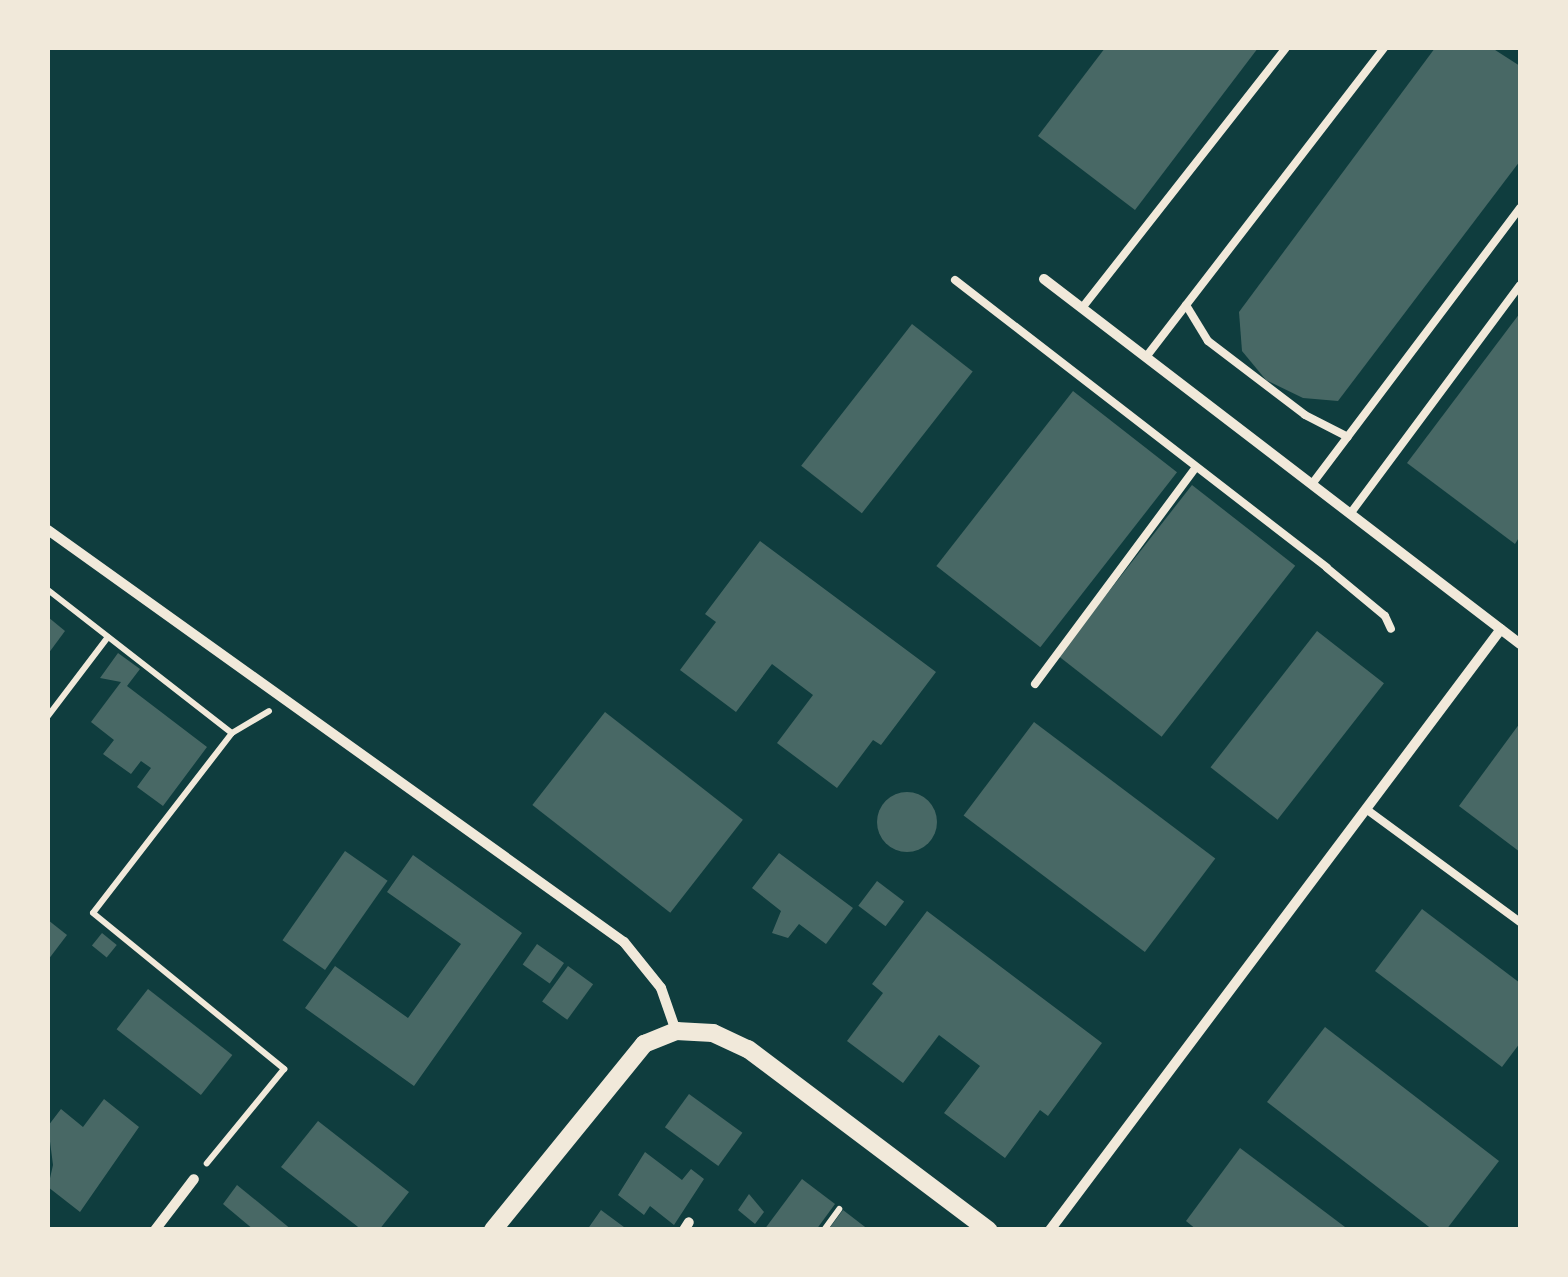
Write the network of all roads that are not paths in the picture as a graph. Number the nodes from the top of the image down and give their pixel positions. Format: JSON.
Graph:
{"nodes":[{"id":1,"x":1286,"y":48,"type":"edge"},
{"id":2,"x":1384,"y":48,"type":"edge"},
{"id":3,"x":1520,"y":208,"type":"edge"},
{"id":4,"x":1044,"y":279,"type":"dead end"},
{"id":5,"x":955,"y":280,"type":"dead end"},
{"id":6,"x":1520,"y":285,"type":"edge"},
{"id":7,"x":1186,"y":306,"type":"junction"},
{"id":8,"x":1082,"y":308,"type":"junction"},
{"id":9,"x":1146,"y":358,"type":"junction"},
{"id":10,"x":1348,"y":437,"type":"junction"},
{"id":11,"x":1196,"y":467,"type":"junction"},
{"id":12,"x":1312,"y":484,"type":"junction"},
{"id":13,"x":1350,"y":514,"type":"junction"},
{"id":14,"x":48,"y":530,"type":"edge"},
{"id":15,"x":1391,"y":629,"type":"dead end"},
{"id":16,"x":1501,"y":629,"type":"junction"},
{"id":17,"x":1520,"y":644,"type":"edge"},
{"id":18,"x":1035,"y":684,"type":"dead end"},
{"id":19,"x":1366,"y":809,"type":"junction"},
{"id":20,"x":1520,"y":922,"type":"edge"},
{"id":21,"x":676,"y":1031,"type":"junction"},
{"id":22,"x":194,"y":1179,"type":"road end"},
{"id":23,"x":155,"y":1230,"type":"edge"},
{"id":24,"x":493,"y":1230,"type":"edge"},
{"id":25,"x":988,"y":1230,"type":"edge"},
{"id":26,"x":1050,"y":1230,"type":"edge"}],
"edges":[{"from":1,"to":8,"type":"lane"},
{"from":2,"to":7,"type":"lane"},
{"from":3,"to":10,"type":"lane"},
{"from":4,"to":8,"type":"street"},
{"from":5,"to":11,"type":"lane"},
{"from":6,"to":13,"type":"lane"},
{"from":7,"to":9,"type":"lane"},
{"from":7,"to":10,"type":"lane"},
{"from":8,"to":9,"type":"street"},
{"from":9,"to":12,"type":"street"},
{"from":10,"to":12,"type":"lane"},
{"from":11,"to":15,"type":"lane"},
{"from":11,"to":18,"type":"lane"},
{"from":12,"to":13,"type":"street"},
{"from":13,"to":16,"type":"street"},
{"from":14,"to":21,"type":"street"},
{"from":16,"to":17,"type":"street"},
{"from":16,"to":19,"type":"street"},
{"from":19,"to":20,"type":"lane"},
{"from":19,"to":26,"type":"street"},
{"from":21,"to":24,"type":"street"},
{"from":21,"to":25,"type":"street"},
{"from":22,"to":23,"type":"street"}]}
